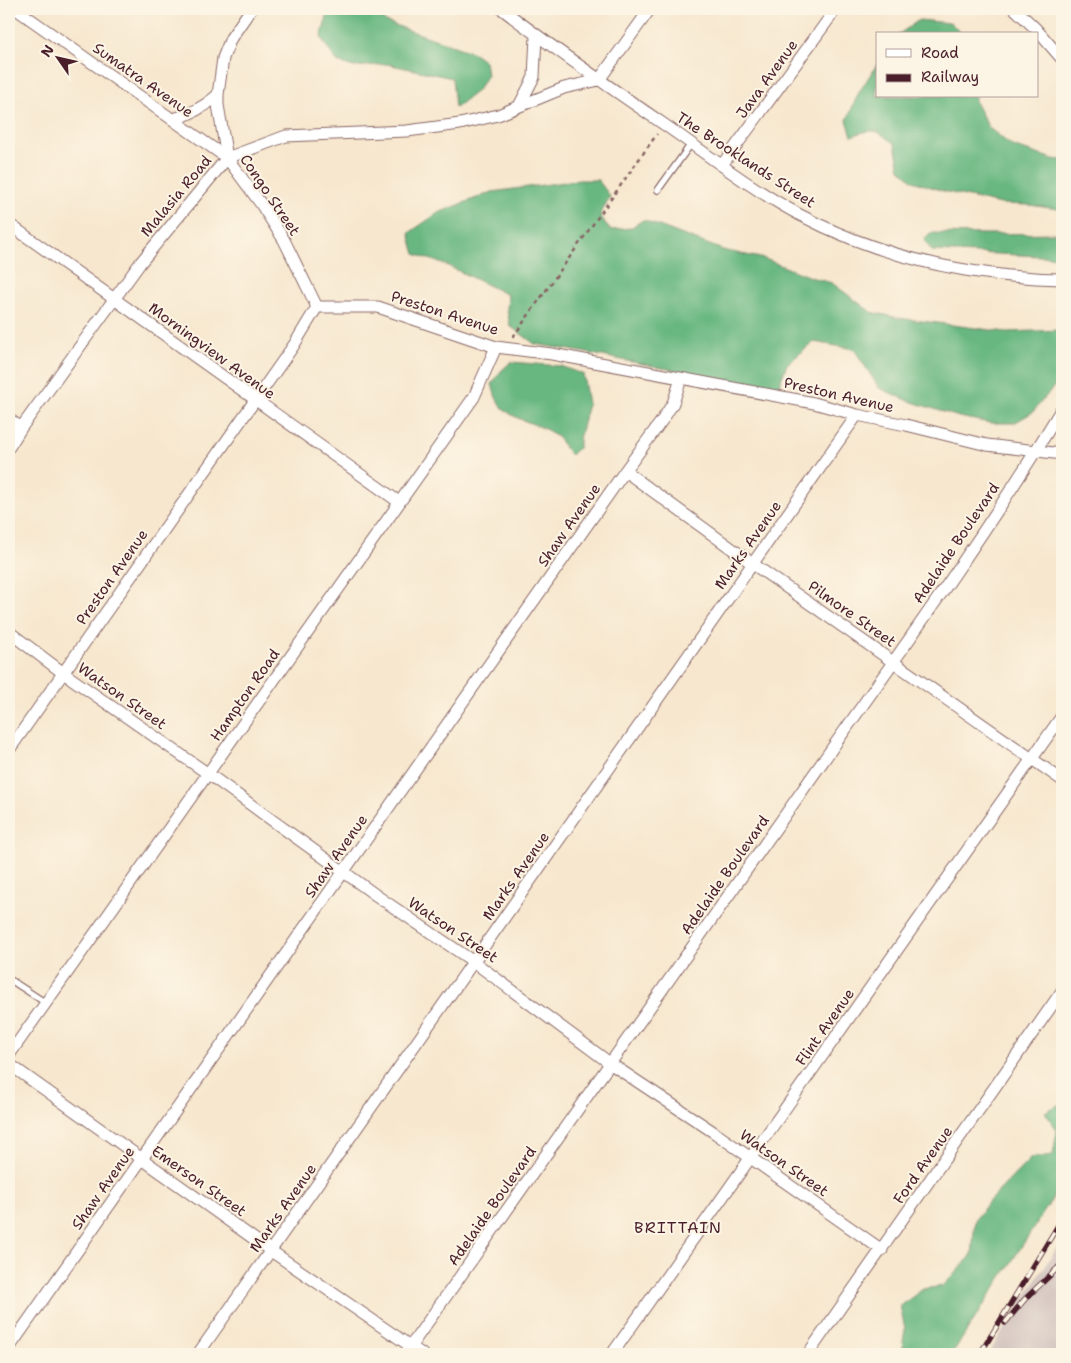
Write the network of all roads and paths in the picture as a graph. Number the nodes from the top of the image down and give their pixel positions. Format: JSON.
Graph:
{"nodes":[{"id":1,"x":16,"y":9,"type":"edge"},
{"id":2,"x":251,"y":9,"type":"edge"},
{"id":3,"x":502,"y":9,"type":"edge"},
{"id":4,"x":650,"y":9,"type":"edge"},
{"id":5,"x":836,"y":9,"type":"edge"},
{"id":6,"x":1015,"y":9,"type":"edge"},
{"id":7,"x":536,"y":36,"type":"junction"},
{"id":8,"x":1062,"y":59,"type":"edge"},
{"id":9,"x":599,"y":80,"type":"junction"},
{"id":10,"x":218,"y":94,"type":"junction"},
{"id":11,"x":519,"y":106,"type":"junction"},
{"id":12,"x":173,"y":119,"type":"junction"},
{"id":13,"x":664,"y":124,"type":"junction"},
{"id":14,"x":691,"y":144,"type":"junction"},
{"id":15,"x":227,"y":158,"type":"junction"},
{"id":16,"x":722,"y":166,"type":"junction"},
{"id":17,"x":658,"y":190,"type":"dead end"},
{"id":18,"x":9,"y":224,"type":"edge"},
{"id":19,"x":1062,"y":279,"type":"edge"},
{"id":20,"x":114,"y":299,"type":"junction"},
{"id":21,"x":318,"y":307,"type":"junction"},
{"id":22,"x":501,"y":348,"type":"junction"},
{"id":23,"x":681,"y":379,"type":"junction"},
{"id":24,"x":255,"y":400,"type":"junction"},
{"id":25,"x":1062,"y":408,"type":"edge"},
{"id":26,"x":856,"y":415,"type":"junction"},
{"id":27,"x":9,"y":419,"type":"edge"},
{"id":28,"x":21,"y":428,"type":"junction"},
{"id":29,"x":9,"y":447,"type":"edge"},
{"id":30,"x":1036,"y":451,"type":"junction"},
{"id":31,"x":1062,"y":454,"type":"edge"},
{"id":32,"x":625,"y":471,"type":"junction"},
{"id":33,"x":399,"y":502,"type":"junction"},
{"id":34,"x":753,"y":564,"type":"junction"},
{"id":35,"x":9,"y":632,"type":"edge"},
{"id":36,"x":893,"y":662,"type":"junction"},
{"id":37,"x":62,"y":672,"type":"junction"},
{"id":38,"x":1062,"y":716,"type":"edge"},
{"id":39,"x":9,"y":750,"type":"edge"},
{"id":40,"x":1032,"y":758,"type":"junction"},
{"id":41,"x":207,"y":773,"type":"junction"},
{"id":42,"x":1062,"y":780,"type":"edge"},
{"id":43,"x":343,"y":872,"type":"junction"},
{"id":44,"x":474,"y":962,"type":"junction"},
{"id":45,"x":9,"y":979,"type":"edge"},
{"id":46,"x":1062,"y":992,"type":"edge"},
{"id":47,"x":46,"y":1003,"type":"junction"},
{"id":48,"x":9,"y":1055,"type":"edge"},
{"id":49,"x":9,"y":1064,"type":"edge"},
{"id":50,"x":611,"y":1064,"type":"junction"},
{"id":51,"x":142,"y":1159,"type":"junction"},
{"id":52,"x":751,"y":1159,"type":"junction"},
{"id":53,"x":271,"y":1250,"type":"junction"},
{"id":54,"x":882,"y":1250,"type":"junction"},
{"id":55,"x":9,"y":1348,"type":"edge"},
{"id":56,"x":408,"y":1350,"type":"edge"},
{"id":57,"x":198,"y":1354,"type":"edge"},
{"id":58,"x":422,"y":1354,"type":"edge"},
{"id":59,"x":612,"y":1354,"type":"edge"},
{"id":60,"x":808,"y":1354,"type":"edge"}],
"edges":[{"from":1,"to":12,"type":"street","name":"Sumatra Avenue"},
{"from":2,"to":10,"type":"street","name":"Congo Street"},
{"from":3,"to":7,"type":"street","name":"The Brooklands Street"},
{"from":4,"to":9,"type":"street"},
{"from":5,"to":16,"type":"street","name":"Java Avenue"},
{"from":6,"to":8,"type":"street"},
{"from":7,"to":9,"type":"street","name":"The Brooklands Street"},
{"from":7,"to":11,"type":"street"},
{"from":9,"to":11,"type":"street","name":"Malasia Road"},
{"from":9,"to":13,"type":"street","name":"The Brooklands Street"},
{"from":10,"to":12,"type":"street"},
{"from":10,"to":15,"type":"street","name":"Congo Street"},
{"from":11,"to":15,"type":"street","name":"Malasia Road"},
{"from":12,"to":15,"type":"street","name":"Sumatra Avenue"},
{"from":13,"to":14,"type":"street","name":"The Brooklands Street"},
{"from":13,"to":22,"type":"path"},
{"from":14,"to":16,"type":"street","name":"The Brooklands Street"},
{"from":14,"to":17,"type":"lane"},
{"from":15,"to":20,"type":"street","name":"Malasia Road"},
{"from":15,"to":21,"type":"street","name":"Congo Street"},
{"from":16,"to":19,"type":"street","name":"The Brooklands Street"},
{"from":18,"to":20,"type":"street","name":"Morningview Avenue"},
{"from":20,"to":24,"type":"street","name":"Morningview Avenue"},
{"from":20,"to":28,"type":"street","name":"Malasia Road"},
{"from":21,"to":22,"type":"street","name":"Preston Avenue"},
{"from":21,"to":24,"type":"street","name":"Preston Avenue"},
{"from":22,"to":23,"type":"street","name":"Preston Avenue"},
{"from":22,"to":33,"type":"street","name":"Hampton Road"},
{"from":23,"to":26,"type":"street","name":"Preston Avenue"},
{"from":23,"to":32,"type":"street","name":"Shaw Avenue"},
{"from":24,"to":33,"type":"street","name":"Morningview Avenue"},
{"from":24,"to":37,"type":"street","name":"Preston Avenue"},
{"from":25,"to":30,"type":"street","name":"Adelaide Boulevard"},
{"from":26,"to":30,"type":"street","name":"Preston Avenue"},
{"from":26,"to":34,"type":"street","name":"Marks Avenue"},
{"from":27,"to":28,"type":"street"},
{"from":28,"to":29,"type":"street","name":"Malasia Road"},
{"from":30,"to":31,"type":"street","name":"Preston Avenue"},
{"from":30,"to":36,"type":"street","name":"Adelaide Boulevard"},
{"from":32,"to":34,"type":"street","name":"Pilmore Street"},
{"from":32,"to":43,"type":"street","name":"Shaw Avenue"},
{"from":33,"to":41,"type":"street","name":"Hampton Road"},
{"from":34,"to":36,"type":"street","name":"Pilmore Street"},
{"from":34,"to":44,"type":"street","name":"Marks Avenue"},
{"from":35,"to":37,"type":"street","name":"Watson Street"},
{"from":36,"to":40,"type":"street","name":"Pilmore Street"},
{"from":36,"to":50,"type":"street","name":"Adelaide Boulevard"},
{"from":37,"to":39,"type":"street","name":"Preston Avenue"},
{"from":37,"to":41,"type":"street","name":"Watson Street"},
{"from":38,"to":40,"type":"street","name":"Flint Avenue"},
{"from":40,"to":42,"type":"street","name":"Pilmore Street"},
{"from":40,"to":52,"type":"street","name":"Flint Avenue"},
{"from":41,"to":43,"type":"street","name":"Watson Street"},
{"from":41,"to":47,"type":"street","name":"Hampton Road"},
{"from":43,"to":44,"type":"street","name":"Watson Street"},
{"from":43,"to":51,"type":"street","name":"Shaw Avenue"},
{"from":44,"to":50,"type":"street","name":"Watson Street"},
{"from":44,"to":53,"type":"street","name":"Marks Avenue"},
{"from":45,"to":47,"type":"lane"},
{"from":46,"to":54,"type":"street","name":"Ford Avenue"},
{"from":47,"to":48,"type":"street","name":"Hampton Road"},
{"from":49,"to":51,"type":"street","name":"Emerson Street"},
{"from":50,"to":52,"type":"street","name":"Watson Street"},
{"from":50,"to":56,"type":"street","name":"Adelaide Boulevard"},
{"from":51,"to":53,"type":"street","name":"Emerson Street"},
{"from":51,"to":55,"type":"street","name":"Shaw Avenue"},
{"from":52,"to":54,"type":"street","name":"Watson Street"},
{"from":52,"to":59,"type":"street","name":"Flint Avenue"},
{"from":53,"to":56,"type":"street","name":"Emerson Street"},
{"from":53,"to":57,"type":"street","name":"Marks Avenue"},
{"from":54,"to":60,"type":"street","name":"Ford Avenue"},
{"from":56,"to":58,"type":"street","name":"Emerson Street"}]}
